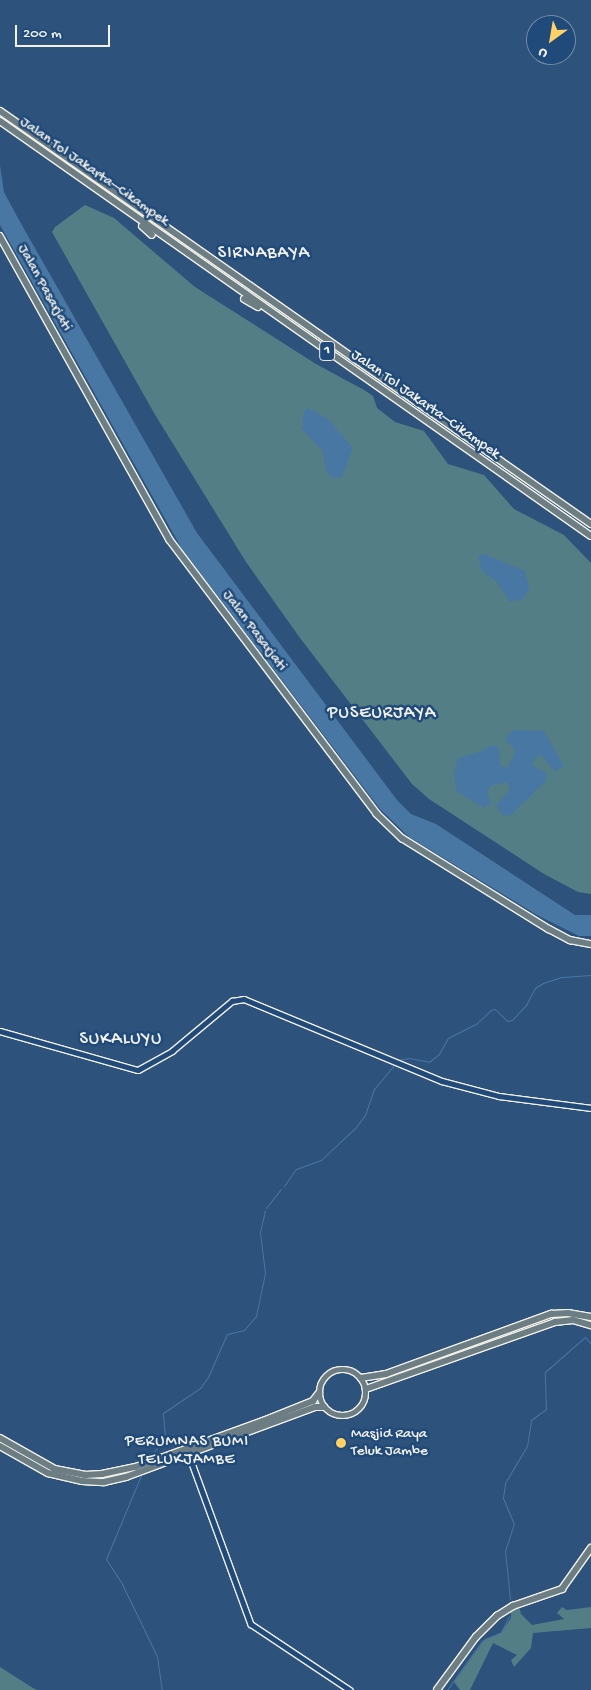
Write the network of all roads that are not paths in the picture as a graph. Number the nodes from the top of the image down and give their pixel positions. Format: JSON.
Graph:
{"nodes":[{"id":1,"x":0,"y":111,"type":"edge"},
{"id":2,"x":0,"y":121,"type":"edge"},
{"id":3,"x":125,"y":210,"type":"junction"},
{"id":4,"x":152,"y":235,"type":"dead end"},
{"id":5,"x":0,"y":236,"type":"edge"},
{"id":6,"x":244,"y":300,"type":"dead end"},
{"id":7,"x":289,"y":325,"type":"junction"},
{"id":8,"x":591,"y":524,"type":"edge"},
{"id":9,"x":591,"y":536,"type":"edge"},
{"id":10,"x":591,"y":944,"type":"edge"},
{"id":11,"x":0,"y":1031,"type":"edge"},
{"id":12,"x":591,"y":1108,"type":"edge"},
{"id":13,"x":591,"y":1318,"type":"edge"},
{"id":14,"x":591,"y":1325,"type":"edge"},
{"id":15,"x":511,"y":1327,"type":"junction"},
{"id":16,"x":514,"y":1335,"type":"junction"},
{"id":17,"x":361,"y":1378,"type":"junction"},
{"id":18,"x":366,"y":1389,"type":"junction"},
{"id":19,"x":319,"y":1394,"type":"junction"},
{"id":20,"x":324,"y":1408,"type":"junction"},
{"id":21,"x":0,"y":1438,"type":"edge"},
{"id":22,"x":0,"y":1446,"type":"edge"},
{"id":23,"x":189,"y":1455,"type":"junction"},
{"id":24,"x":145,"y":1467,"type":"junction"},
{"id":25,"x":591,"y":1548,"type":"edge"},
{"id":26,"x":350,"y":1690,"type":"edge"},
{"id":27,"x":437,"y":1690,"type":"edge"}],
"edges":[{"from":1,"to":8,"type":"highway","name":"Jalan Tol Jakarta–Cikampek","number":"1"},
{"from":2,"to":3,"type":"highway","name":"Jalan Tol Jakarta–Cikampek","number":"1"},
{"from":3,"to":4,"type":"highway"},
{"from":3,"to":7,"type":"highway","name":"Jalan Tol Jakarta–Cikampek","number":"1"},
{"from":5,"to":10,"type":"main road","name":"Jalan Pasarjati"},
{"from":6,"to":7,"type":"highway"},
{"from":7,"to":9,"type":"highway","name":"Jalan Tol Jakarta–Cikampek","number":"1"},
{"from":11,"to":12,"type":"street"},
{"from":13,"to":15,"type":"main road"},
{"from":14,"to":16,"type":"main road"},
{"from":15,"to":16,"type":"main road"},
{"from":15,"to":17,"type":"main road"},
{"from":16,"to":18,"type":"main road"},
{"from":17,"to":18,"type":"main road"},
{"from":17,"to":19,"type":"main road"},
{"from":18,"to":20,"type":"main road"},
{"from":19,"to":20,"type":"main road"},
{"from":19,"to":24,"type":"main road"},
{"from":20,"to":23,"type":"main road"},
{"from":21,"to":24,"type":"main road"},
{"from":22,"to":24,"type":"main road"},
{"from":23,"to":24,"type":"main road"},
{"from":23,"to":26,"type":"street"},
{"from":25,"to":27,"type":"main road"}]}
